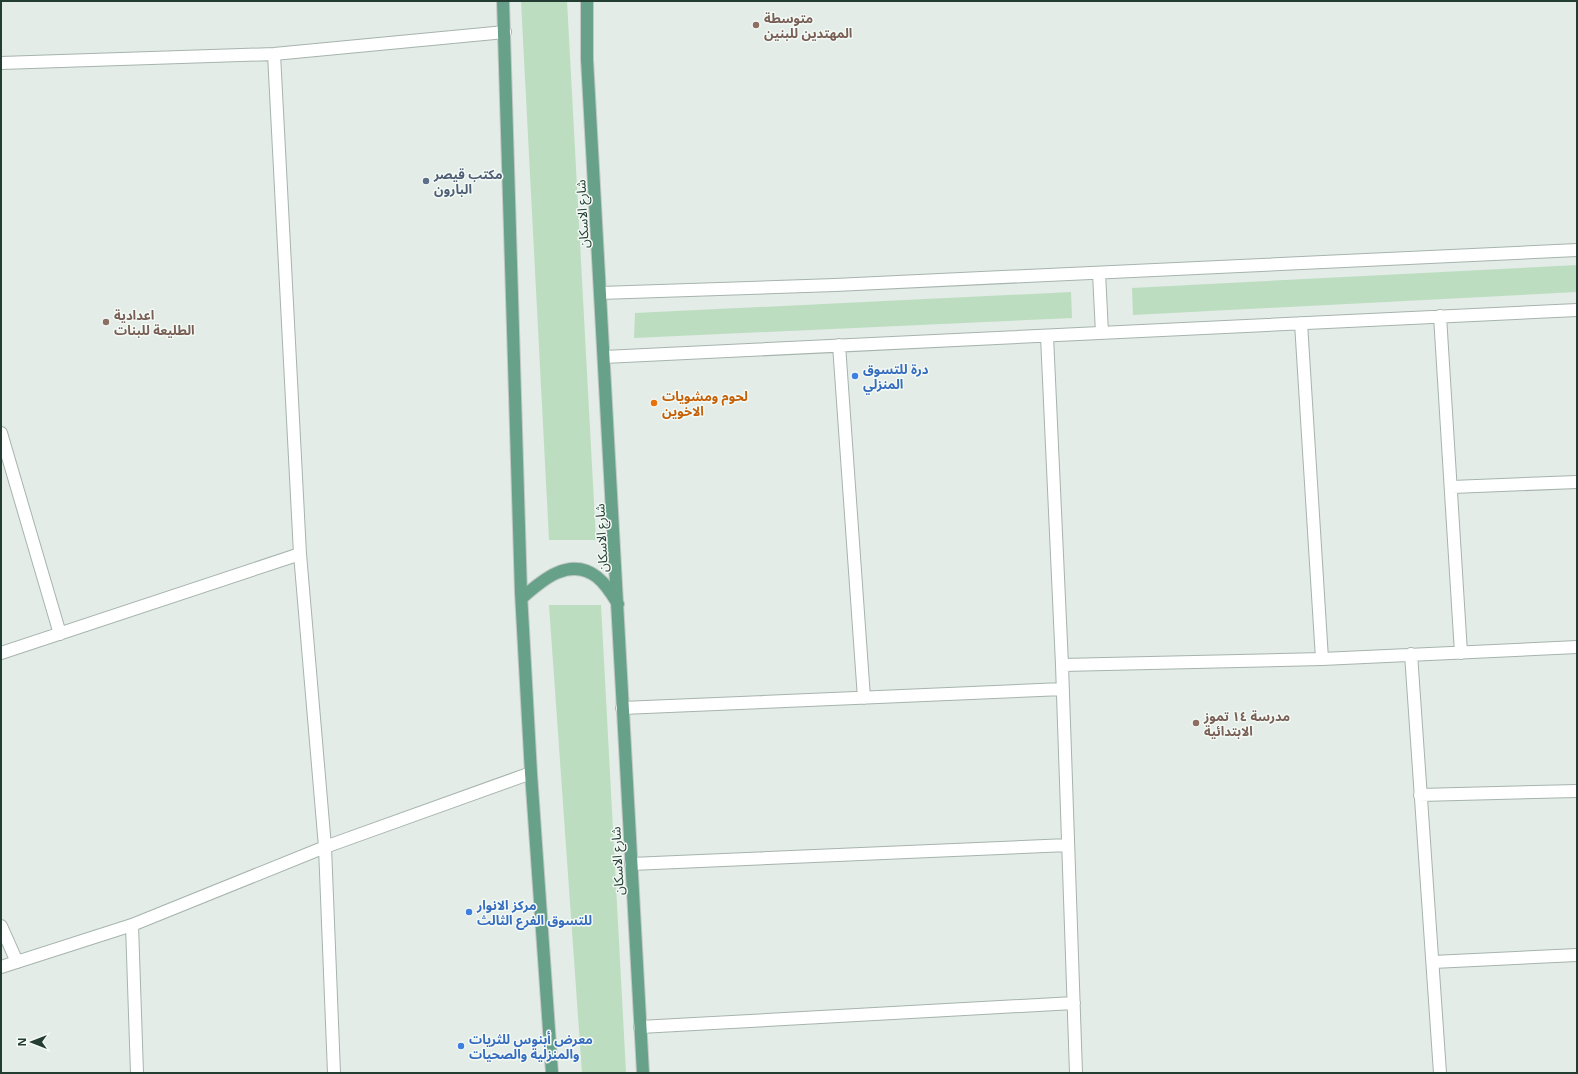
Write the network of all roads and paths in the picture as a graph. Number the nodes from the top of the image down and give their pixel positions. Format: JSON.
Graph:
{"nodes":[{"id":1,"x":503,"y":1,"type":"edge"},
{"id":2,"x":587,"y":1,"type":"edge"},
{"id":3,"x":505,"y":32,"type":"junction"},
{"id":4,"x":274,"y":54,"type":"junction"},
{"id":5,"x":1,"y":63,"type":"edge"},
{"id":6,"x":1577,"y":250,"type":"edge"},
{"id":7,"x":1099,"y":273,"type":"junction"},
{"id":8,"x":600,"y":293,"type":"junction"},
{"id":9,"x":1577,"y":310,"type":"edge"},
{"id":10,"x":1440,"y":316,"type":"junction"},
{"id":11,"x":1301,"y":323,"type":"junction"},
{"id":12,"x":1102,"y":333,"type":"junction"},
{"id":13,"x":1047,"y":336,"type":"junction"},
{"id":14,"x":838,"y":345,"type":"junction"},
{"id":15,"x":604,"y":356,"type":"junction"},
{"id":16,"x":1,"y":433,"type":"edge"},
{"id":17,"x":1577,"y":482,"type":"edge"},
{"id":18,"x":1452,"y":487,"type":"junction"},
{"id":19,"x":300,"y":554,"type":"junction"},
{"id":20,"x":522,"y":598,"type":"junction"},
{"id":21,"x":618,"y":605,"type":"junction"},
{"id":22,"x":60,"y":634,"type":"junction"},
{"id":23,"x":1577,"y":647,"type":"edge"},
{"id":24,"x":1,"y":653,"type":"edge"},
{"id":25,"x":1461,"y":653,"type":"junction"},
{"id":26,"x":1410,"y":654,"type":"junction"},
{"id":27,"x":1322,"y":658,"type":"junction"},
{"id":28,"x":1062,"y":665,"type":"junction"},
{"id":29,"x":1063,"y":689,"type":"junction"},
{"id":30,"x":864,"y":698,"type":"junction"},
{"id":31,"x":622,"y":708,"type":"junction"},
{"id":32,"x":531,"y":773,"type":"junction"},
{"id":33,"x":1577,"y":791,"type":"edge"},
{"id":34,"x":1420,"y":795,"type":"junction"},
{"id":35,"x":1068,"y":846,"type":"junction"},
{"id":36,"x":325,"y":848,"type":"junction"},
{"id":37,"x":631,"y":864,"type":"junction"},
{"id":38,"x":132,"y":925,"type":"junction"},
{"id":39,"x":1,"y":926,"type":"edge"},
{"id":40,"x":1577,"y":956,"type":"edge"},
{"id":41,"x":17,"y":962,"type":"junction"},
{"id":42,"x":1433,"y":962,"type":"junction"},
{"id":43,"x":1,"y":967,"type":"edge"},
{"id":44,"x":1074,"y":1003,"type":"junction"},
{"id":45,"x":640,"y":1027,"type":"junction"},
{"id":46,"x":137,"y":1073,"type":"edge"},
{"id":47,"x":334,"y":1073,"type":"edge"},
{"id":48,"x":552,"y":1073,"type":"edge"},
{"id":49,"x":643,"y":1073,"type":"edge"},
{"id":50,"x":1076,"y":1073,"type":"edge"},
{"id":51,"x":1440,"y":1073,"type":"edge"}],
"edges":[{"from":1,"to":3,"type":"main road"},
{"from":2,"to":8,"type":"main road","name":"شارع الاسكان"},
{"from":3,"to":4,"type":"street"},
{"from":3,"to":20,"type":"main road"},
{"from":4,"to":5,"type":"street"},
{"from":4,"to":19,"type":"street"},
{"from":6,"to":7,"type":"street"},
{"from":7,"to":8,"type":"street"},
{"from":7,"to":12,"type":"street"},
{"from":8,"to":15,"type":"main road","name":"شارع الاسكان"},
{"from":9,"to":10,"type":"street"},
{"from":10,"to":11,"type":"street"},
{"from":10,"to":18,"type":"street"},
{"from":11,"to":12,"type":"street"},
{"from":11,"to":27,"type":"street"},
{"from":12,"to":13,"type":"street"},
{"from":13,"to":14,"type":"street"},
{"from":13,"to":28,"type":"street"},
{"from":14,"to":15,"type":"street"},
{"from":14,"to":30,"type":"street"},
{"from":15,"to":21,"type":"main road","name":"شارع الاسكان"},
{"from":16,"to":22,"type":"street"},
{"from":17,"to":18,"type":"street"},
{"from":18,"to":25,"type":"street"},
{"from":19,"to":22,"type":"street"},
{"from":19,"to":36,"type":"street"},
{"from":20,"to":21,"type":"main road"},
{"from":20,"to":32,"type":"main road"},
{"from":21,"to":31,"type":"main road","name":"شارع الاسكان"},
{"from":22,"to":24,"type":"street"},
{"from":23,"to":25,"type":"street"},
{"from":25,"to":26,"type":"street"},
{"from":26,"to":27,"type":"street"},
{"from":26,"to":34,"type":"street"},
{"from":27,"to":28,"type":"street"},
{"from":28,"to":29,"type":"street"},
{"from":29,"to":30,"type":"street"},
{"from":29,"to":35,"type":"street"},
{"from":30,"to":31,"type":"street"},
{"from":31,"to":37,"type":"main road","name":"شارع الاسكان"},
{"from":32,"to":36,"type":"street"},
{"from":32,"to":48,"type":"main road"},
{"from":33,"to":34,"type":"street"},
{"from":34,"to":42,"type":"street"},
{"from":35,"to":37,"type":"street"},
{"from":35,"to":44,"type":"street"},
{"from":36,"to":38,"type":"street"},
{"from":36,"to":47,"type":"street"},
{"from":37,"to":45,"type":"main road","name":"شارع الاسكان"},
{"from":38,"to":41,"type":"street"},
{"from":38,"to":46,"type":"street"},
{"from":39,"to":41,"type":"street"},
{"from":40,"to":42,"type":"street"},
{"from":41,"to":43,"type":"street"},
{"from":42,"to":51,"type":"street"},
{"from":44,"to":45,"type":"street"},
{"from":44,"to":50,"type":"street"},
{"from":45,"to":49,"type":"main road","name":"شارع الاسكان"}]}
